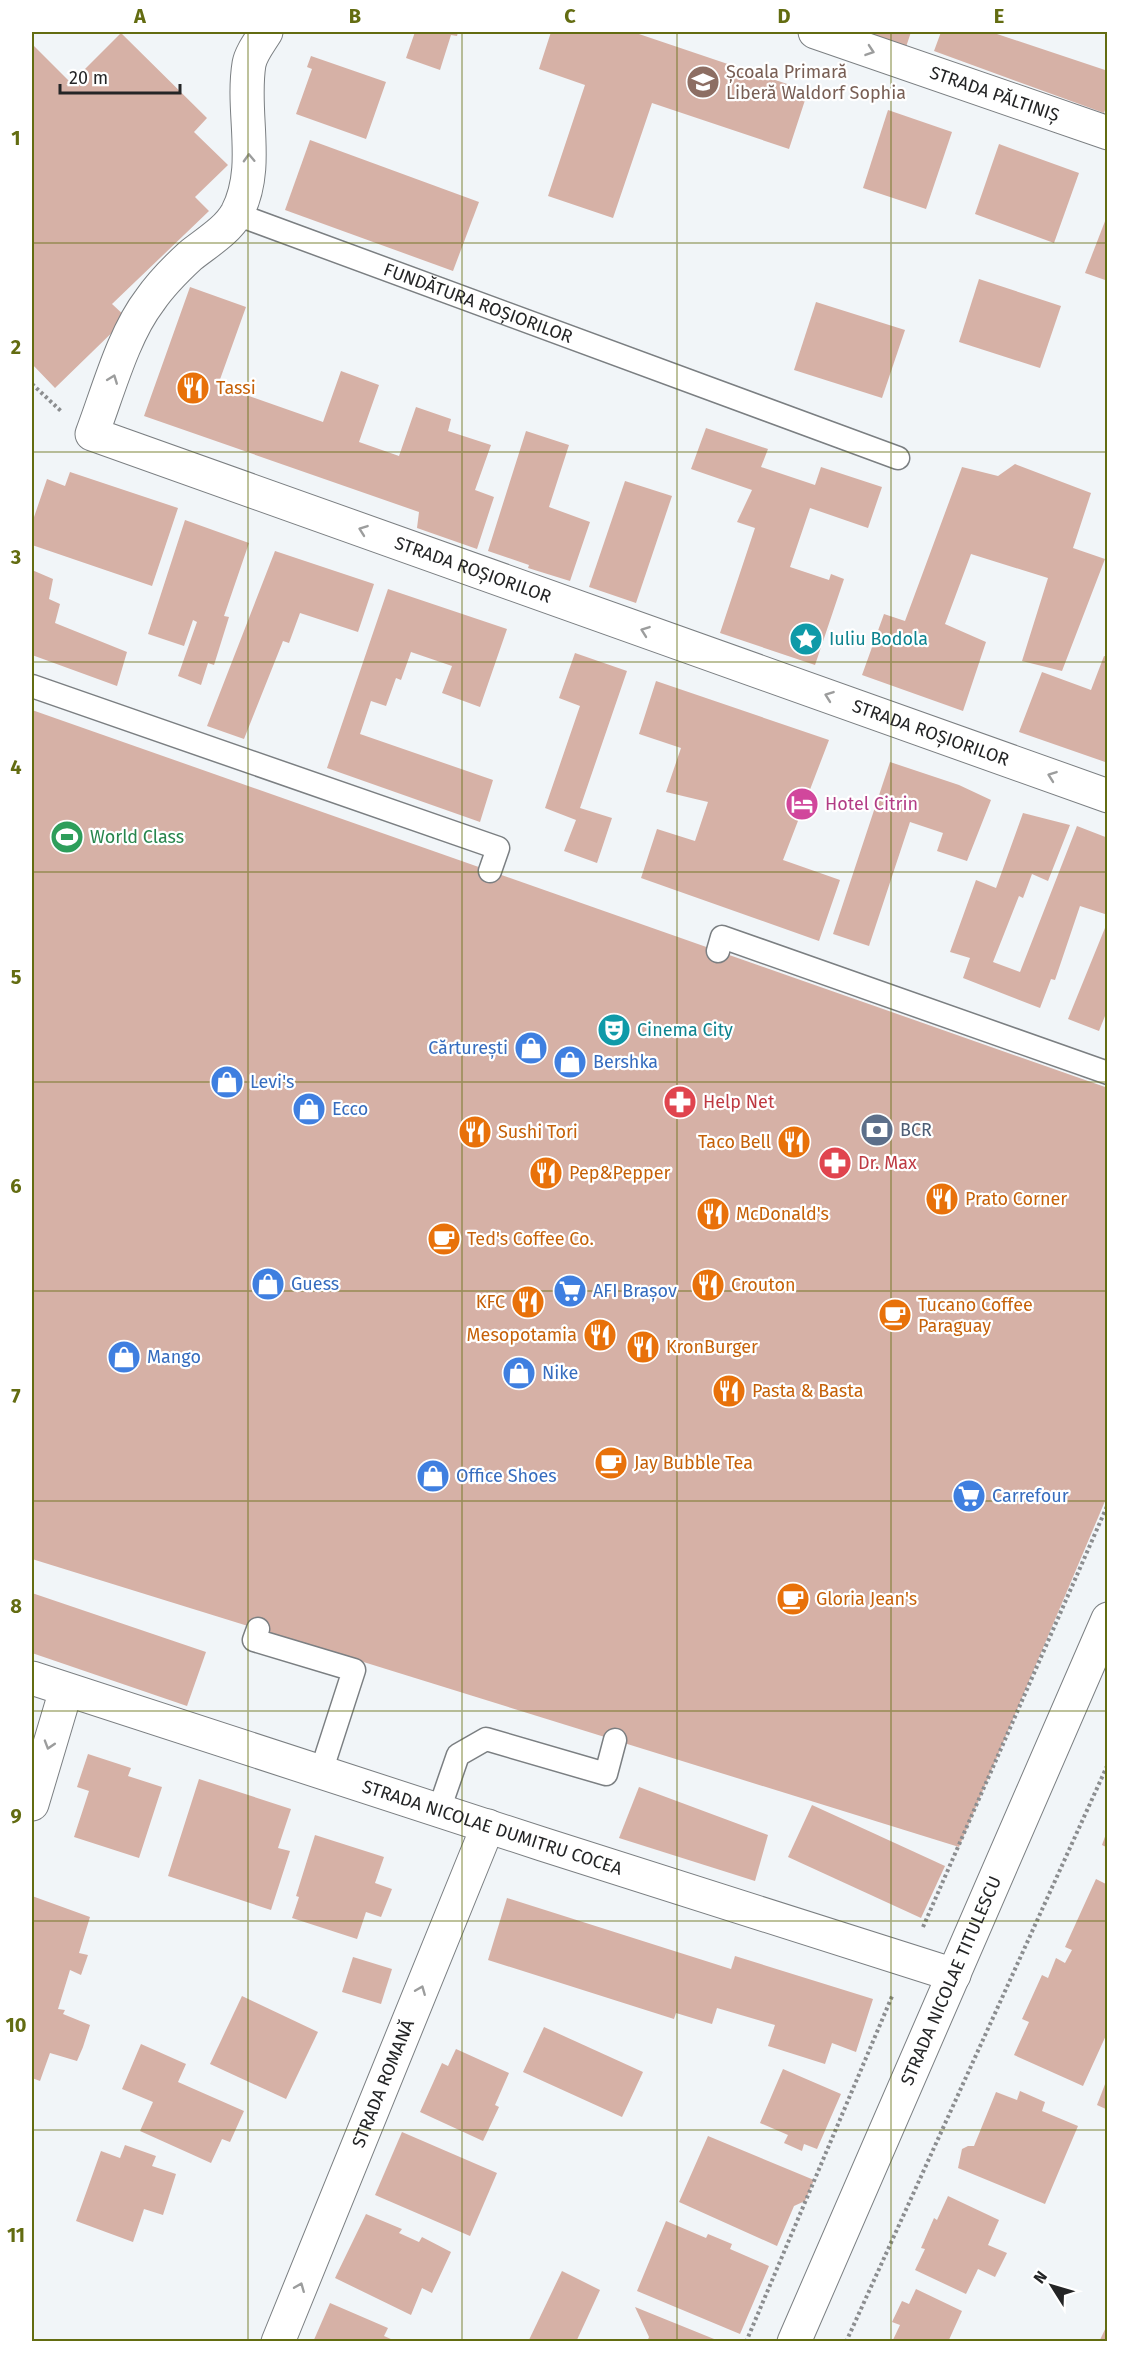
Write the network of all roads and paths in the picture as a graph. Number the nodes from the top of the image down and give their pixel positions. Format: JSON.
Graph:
{"nodes":[{"id":1,"x":266,"y":32,"type":"edge"},
{"id":2,"x":819,"y":32,"type":"edge"},
{"id":3,"x":1107,"y":133,"type":"edge"},
{"id":4,"x":236,"y":214,"type":"junction"},
{"id":5,"x":898,"y":458,"type":"dead end"},
{"id":6,"x":32,"y":686,"type":"edge"},
{"id":7,"x":1107,"y":796,"type":"edge"},
{"id":8,"x":490,"y":871,"type":"dead end"},
{"id":9,"x":718,"y":951,"type":"dead end"},
{"id":10,"x":1107,"y":1073,"type":"edge"},
{"id":11,"x":1107,"y":1504,"type":"edge"},
{"id":12,"x":1107,"y":1619,"type":"edge"},
{"id":13,"x":258,"y":1629,"type":"dead end"},
{"id":14,"x":32,"y":1678,"type":"edge"},
{"id":15,"x":66,"y":1689,"type":"junction"},
{"id":16,"x":615,"y":1740,"type":"dead end"},
{"id":17,"x":1107,"y":1764,"type":"edge"},
{"id":18,"x":321,"y":1772,"type":"junction"},
{"id":19,"x":32,"y":1804,"type":"edge"},
{"id":20,"x":439,"y":1810,"type":"junction"},
{"id":21,"x":488,"y":1826,"type":"junction"},
{"id":22,"x":908,"y":1960,"type":"junction"},
{"id":23,"x":954,"y":1975,"type":"junction"},
{"id":24,"x":278,"y":2342,"type":"edge"},
{"id":25,"x":746,"y":2342,"type":"edge"},
{"id":26,"x":794,"y":2342,"type":"edge"},
{"id":27,"x":846,"y":2342,"type":"edge"}],
"edges":[{"from":4,"to":1,"type":"street","one_way":true},
{"from":2,"to":3,"type":"street","name":"STRADA PĂLTINIȘ","one_way":true},
{"from":4,"to":5,"type":"lane","name":"FUNDĂTURA ROȘIORILOR"},
{"from":7,"to":4,"type":"street","name":"STRADA ROȘIORILOR","one_way":true},
{"from":6,"to":8,"type":"lane"},
{"from":9,"to":10,"type":"lane"},
{"from":11,"to":22,"type":"path"},
{"from":12,"to":23,"type":"street","name":"STRADA NICOLAE TITULESCU"},
{"from":13,"to":18,"type":"lane"},
{"from":14,"to":15,"type":"street","name":"STRADA NICOLAE DUMITRU COCEA"},
{"from":15,"to":18,"type":"street","name":"STRADA NICOLAE DUMITRU COCEA"},
{"from":15,"to":19,"type":"street","one_way":true},
{"from":16,"to":20,"type":"lane"},
{"from":17,"to":27,"type":"path"},
{"from":18,"to":20,"type":"street","name":"STRADA NICOLAE DUMITRU COCEA"},
{"from":20,"to":21,"type":"street","name":"STRADA NICOLAE DUMITRU COCEA"},
{"from":21,"to":22,"type":"street","name":"STRADA NICOLAE DUMITRU COCEA"},
{"from":24,"to":21,"type":"street","name":"STRADA ROMANĂ","one_way":true},
{"from":22,"to":23,"type":"street","name":"STRADA NICOLAE DUMITRU COCEA"},
{"from":22,"to":25,"type":"path"},
{"from":23,"to":26,"type":"street","name":"STRADA NICOLAE TITULESCU"}]}
